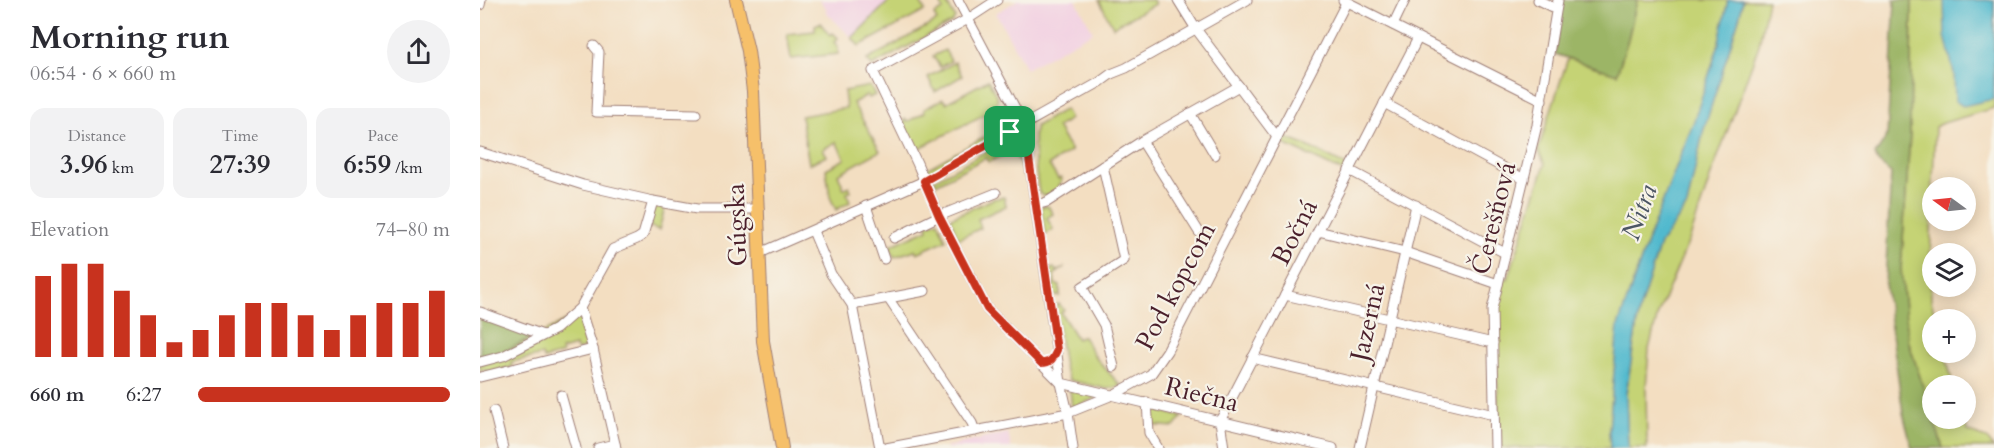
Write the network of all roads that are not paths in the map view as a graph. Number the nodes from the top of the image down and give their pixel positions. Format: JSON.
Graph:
{"nodes":[{"id":1,"x":482,"y":0,"type":"edge"},
{"id":2,"x":736,"y":0,"type":"edge"},
{"id":3,"x":958,"y":0,"type":"edge"},
{"id":4,"x":997,"y":0,"type":"edge"},
{"id":5,"x":1178,"y":0,"type":"edge"},
{"id":6,"x":1246,"y":0,"type":"edge"},
{"id":7,"x":1405,"y":0,"type":"edge"},
{"id":8,"x":1538,"y":0,"type":"edge"},
{"id":9,"x":1344,"y":2,"type":"edge"},
{"id":10,"x":480,"y":4,"type":"edge"},
{"id":11,"x":1557,"y":4,"type":"edge"},
{"id":12,"x":968,"y":19,"type":"junction"},
{"id":13,"x":1393,"y":25,"type":"junction"},
{"id":14,"x":1196,"y":29,"type":"junction"},
{"id":15,"x":1418,"y":38,"type":"junction"},
{"id":16,"x":594,"y":46,"type":"dead end"},
{"id":17,"x":1239,"y":86,"type":"junction"},
{"id":18,"x":1542,"y":100,"type":"junction"},
{"id":19,"x":1384,"y":103,"type":"junction"},
{"id":20,"x":1190,"y":113,"type":"junction"},
{"id":21,"x":696,"y":114,"type":"dead end"},
{"id":22,"x":1024,"y":124,"type":"junction"},
{"id":23,"x":1277,"y":137,"type":"junction"},
{"id":24,"x":1143,"y":141,"type":"junction"},
{"id":25,"x":480,"y":152,"type":"edge"},
{"id":26,"x":1215,"y":155,"type":"dead end"},
{"id":27,"x":1103,"y":166,"type":"junction"},
{"id":28,"x":1349,"y":170,"type":"junction"},
{"id":29,"x":1524,"y":178,"type":"junction"},
{"id":30,"x":924,"y":181,"type":"junction"},
{"id":31,"x":996,"y":193,"type":"dead end"},
{"id":32,"x":654,"y":201,"type":"junction"},
{"id":33,"x":1036,"y":205,"type":"junction"},
{"id":34,"x":1416,"y":205,"type":"junction"},
{"id":35,"x":866,"y":206,"type":"junction"},
{"id":36,"x":759,"y":209,"type":"junction"},
{"id":37,"x":939,"y":216,"type":"junction"},
{"id":38,"x":813,"y":231,"type":"junction"},
{"id":39,"x":1318,"y":231,"type":"junction"},
{"id":40,"x":1199,"y":232,"type":"dead end"},
{"id":41,"x":894,"y":238,"type":"dead end"},
{"id":42,"x":1405,"y":252,"type":"junction"},
{"id":43,"x":760,"y":253,"type":"junction"},
{"id":44,"x":1506,"y":253,"type":"junction"},
{"id":45,"x":884,"y":259,"type":"dead end"},
{"id":46,"x":1498,"y":284,"type":"junction"},
{"id":47,"x":926,"y":291,"type":"dead end"},
{"id":48,"x":1285,"y":295,"type":"junction"},
{"id":49,"x":888,"y":298,"type":"junction"},
{"id":50,"x":852,"y":305,"type":"junction"},
{"id":51,"x":580,"y":308,"type":"junction"},
{"id":52,"x":480,"y":312,"type":"edge"},
{"id":53,"x":1389,"y":320,"type":"junction"},
{"id":54,"x":543,"y":335,"type":"junction"},
{"id":55,"x":1493,"y":343,"type":"junction"},
{"id":56,"x":593,"y":349,"type":"junction"},
{"id":57,"x":1057,"y":350,"type":"junction"},
{"id":58,"x":1252,"y":358,"type":"junction"},
{"id":59,"x":480,"y":362,"type":"edge"},
{"id":60,"x":1041,"y":363,"type":"junction"},
{"id":61,"x":1114,"y":367,"type":"dead end"},
{"id":62,"x":480,"y":377,"type":"edge"},
{"id":63,"x":1061,"y":383,"type":"junction"},
{"id":64,"x":1374,"y":388,"type":"junction"},
{"id":65,"x":1115,"y":394,"type":"junction"},
{"id":66,"x":561,"y":395,"type":"dead end"},
{"id":67,"x":1147,"y":402,"type":"junction"},
{"id":68,"x":494,"y":411,"type":"dead end"},
{"id":69,"x":1068,"y":413,"type":"junction"},
{"id":70,"x":1494,"y":415,"type":"junction"},
{"id":71,"x":1220,"y":421,"type":"junction"},
{"id":72,"x":975,"y":431,"type":"junction"},
{"id":73,"x":616,"y":446,"type":"edge"},
{"id":74,"x":503,"y":448,"type":"edge"},
{"id":75,"x":576,"y":448,"type":"edge"},
{"id":76,"x":598,"y":448,"type":"edge"},
{"id":77,"x":782,"y":448,"type":"edge"},
{"id":78,"x":880,"y":448,"type":"edge"},
{"id":79,"x":886,"y":448,"type":"edge"},
{"id":80,"x":1072,"y":448,"type":"edge"},
{"id":81,"x":1158,"y":448,"type":"edge"},
{"id":82,"x":1224,"y":448,"type":"edge"},
{"id":83,"x":1333,"y":448,"type":"edge"},
{"id":84,"x":1360,"y":448,"type":"edge"},
{"id":85,"x":1495,"y":448,"type":"edge"}],
"edges":[{"from":1,"to":10,"type":"street"},
{"from":2,"to":36,"type":"main road","name":"Gúgska"},
{"from":3,"to":12,"type":"street"},
{"from":4,"to":12,"type":"street"},
{"from":5,"to":14,"type":"street"},
{"from":6,"to":14,"type":"street"},
{"from":7,"to":13,"type":"street"},
{"from":8,"to":11,"type":"street"},
{"from":9,"to":13,"type":"street"},
{"from":9,"to":23,"type":"street","name":"Pod kopcom"},
{"from":11,"to":18,"type":"street","name":"Čerešňová"},
{"from":12,"to":22,"type":"street"},
{"from":12,"to":30,"type":"street"},
{"from":13,"to":15,"type":"street"},
{"from":14,"to":17,"type":"street"},
{"from":14,"to":22,"type":"street"},
{"from":15,"to":18,"type":"street"},
{"from":15,"to":19,"type":"street","name":"Bočná"},
{"from":16,"to":21,"type":"street"},
{"from":17,"to":20,"type":"street"},
{"from":17,"to":23,"type":"street"},
{"from":18,"to":29,"type":"street","name":"Čerešňová"},
{"from":19,"to":28,"type":"street","name":"Bočná"},
{"from":19,"to":29,"type":"street"},
{"from":20,"to":24,"type":"street"},
{"from":20,"to":26,"type":"street"},
{"from":22,"to":30,"type":"street"},
{"from":22,"to":33,"type":"street"},
{"from":23,"to":65,"type":"street","name":"Pod kopcom"},
{"from":24,"to":27,"type":"street"},
{"from":24,"to":40,"type":"street"},
{"from":25,"to":32,"type":"street"},
{"from":27,"to":33,"type":"street"},
{"from":27,"to":61,"type":"street"},
{"from":28,"to":34,"type":"street"},
{"from":28,"to":39,"type":"street","name":"Bočná"},
{"from":29,"to":44,"type":"street","name":"Čerešňová"},
{"from":30,"to":35,"type":"street"},
{"from":30,"to":37,"type":"street"},
{"from":31,"to":37,"type":"street"},
{"from":32,"to":36,"type":"street"},
{"from":32,"to":51,"type":"street"},
{"from":33,"to":57,"type":"street"},
{"from":34,"to":42,"type":"street","name":"Jazerná"},
{"from":34,"to":44,"type":"street"},
{"from":35,"to":38,"type":"street"},
{"from":35,"to":45,"type":"street"},
{"from":36,"to":43,"type":"main road","name":"Gúgska"},
{"from":37,"to":41,"type":"street"},
{"from":37,"to":60,"type":"street"},
{"from":38,"to":43,"type":"street"},
{"from":38,"to":50,"type":"street"},
{"from":39,"to":42,"type":"street"},
{"from":39,"to":48,"type":"street","name":"Bočná"},
{"from":42,"to":46,"type":"street"},
{"from":42,"to":53,"type":"street","name":"Jazerná"},
{"from":43,"to":77,"type":"main road","name":"Gúgska"},
{"from":44,"to":46,"type":"street","name":"Čerešňová"},
{"from":46,"to":55,"type":"street","name":"Čerešňová"},
{"from":47,"to":49,"type":"street"},
{"from":48,"to":53,"type":"street"},
{"from":48,"to":58,"type":"street","name":"Bočná"},
{"from":49,"to":50,"type":"street"},
{"from":49,"to":72,"type":"street"},
{"from":50,"to":78,"type":"street"},
{"from":51,"to":54,"type":"street"},
{"from":51,"to":56,"type":"street"},
{"from":52,"to":54,"type":"street"},
{"from":53,"to":55,"type":"street"},
{"from":53,"to":64,"type":"street","name":"Jazerná"},
{"from":54,"to":59,"type":"street"},
{"from":55,"to":70,"type":"street","name":"Čerešňová"},
{"from":56,"to":62,"type":"street"},
{"from":56,"to":73,"type":"street"},
{"from":57,"to":60,"type":"street"},
{"from":57,"to":63,"type":"street"},
{"from":58,"to":64,"type":"street"},
{"from":58,"to":71,"type":"street","name":"Bočná"},
{"from":60,"to":63,"type":"street"},
{"from":63,"to":65,"type":"street","name":"Riečna"},
{"from":63,"to":69,"type":"street"},
{"from":64,"to":70,"type":"street"},
{"from":64,"to":84,"type":"street","name":"Jazerná"},
{"from":65,"to":67,"type":"street","name":"Riečna"},
{"from":65,"to":69,"type":"street","name":"Pod kopcom"},
{"from":66,"to":75,"type":"street"},
{"from":67,"to":71,"type":"street","name":"Riečna"},
{"from":67,"to":81,"type":"street"},
{"from":68,"to":74,"type":"street"},
{"from":69,"to":72,"type":"street","name":"Pod kopcom"},
{"from":69,"to":80,"type":"street"},
{"from":70,"to":85,"type":"street","name":"Čerešňová"},
{"from":71,"to":82,"type":"street"},
{"from":71,"to":83,"type":"street","name":"Riečna"},
{"from":72,"to":79,"type":"street","name":"Pod kopcom"},
{"from":73,"to":76,"type":"street"}]}
